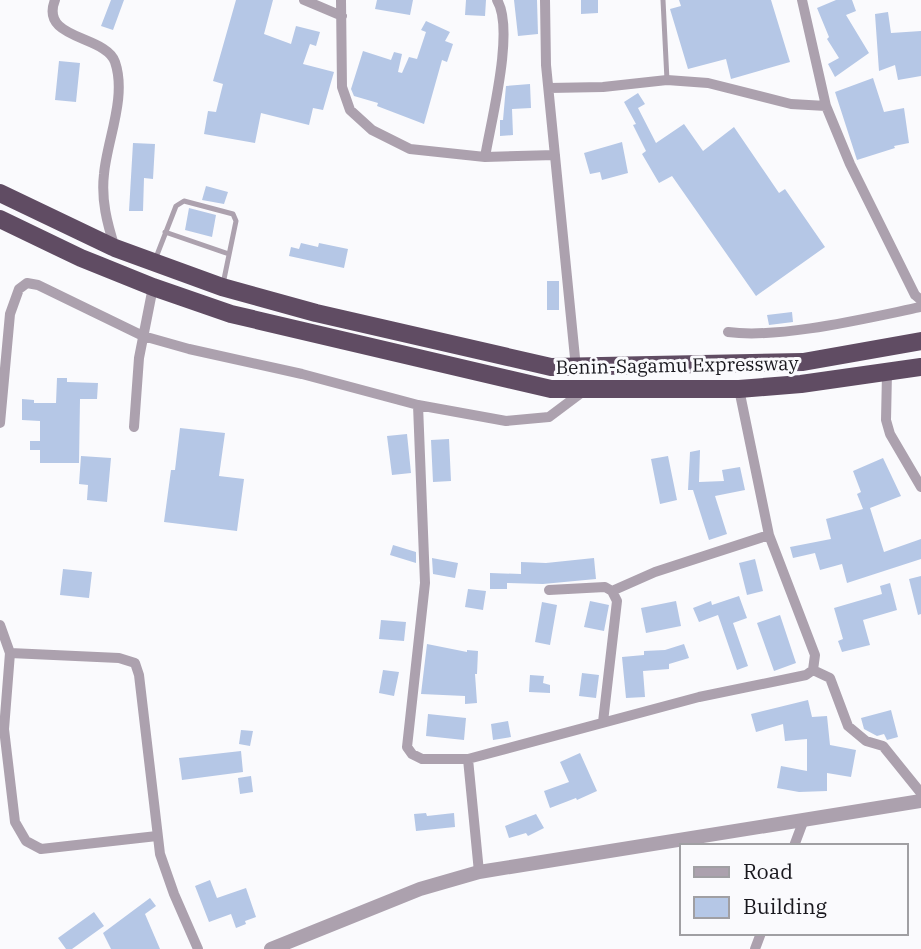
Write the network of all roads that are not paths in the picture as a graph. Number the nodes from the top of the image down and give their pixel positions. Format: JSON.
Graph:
{"nodes":[{"id":1,"x":55,"y":0,"type":"edge"},
{"id":2,"x":304,"y":0,"type":"edge"},
{"id":3,"x":341,"y":0,"type":"edge"},
{"id":4,"x":497,"y":0,"type":"edge"},
{"id":5,"x":545,"y":0,"type":"edge"},
{"id":6,"x":663,"y":0,"type":"edge"},
{"id":7,"x":802,"y":0,"type":"edge"},
{"id":8,"x":342,"y":16,"type":"junction"},
{"id":9,"x":667,"y":80,"type":"junction"},
{"id":10,"x":549,"y":88,"type":"junction"},
{"id":11,"x":827,"y":106,"type":"junction"},
{"id":12,"x":555,"y":155,"type":"junction"},
{"id":13,"x":485,"y":157,"type":"junction"},
{"id":14,"x":0,"y":192,"type":"edge"},
{"id":15,"x":0,"y":219,"type":"edge"},
{"id":16,"x":165,"y":232,"type":"junction"},
{"id":17,"x":115,"y":248,"type":"junction"},
{"id":18,"x":229,"y":254,"type":"junction"},
{"id":19,"x":154,"y":263,"type":"junction"},
{"id":20,"x":153,"y":287,"type":"junction"},
{"id":21,"x":222,"y":288,"type":"junction"},
{"id":22,"x":921,"y":300,"type":"edge"},
{"id":23,"x":921,"y":307,"type":"edge"},
{"id":24,"x":728,"y":332,"type":"dead end"},
{"id":25,"x":143,"y":336,"type":"junction"},
{"id":26,"x":921,"y":341,"type":"edge"},
{"id":27,"x":921,"y":367,"type":"edge"},
{"id":28,"x":576,"y":368,"type":"junction"},
{"id":29,"x":887,"y":373,"type":"junction"},
{"id":30,"x":739,"y":389,"type":"junction"},
{"id":31,"x":585,"y":390,"type":"junction"},
{"id":32,"x":418,"y":405,"type":"junction"},
{"id":33,"x":0,"y":423,"type":"edge"},
{"id":34,"x":134,"y":427,"type":"dead end"},
{"id":35,"x":921,"y":487,"type":"edge"},
{"id":36,"x":769,"y":535,"type":"junction"},
{"id":37,"x":549,"y":590,"type":"dead end"},
{"id":38,"x":612,"y":591,"type":"junction"},
{"id":39,"x":0,"y":625,"type":"edge"},
{"id":40,"x":10,"y":653,"type":"junction"},
{"id":41,"x":813,"y":670,"type":"junction"},
{"id":42,"x":603,"y":722,"type":"junction"},
{"id":43,"x":468,"y":759,"type":"junction"},
{"id":44,"x":921,"y":793,"type":"edge"},
{"id":45,"x":921,"y":801,"type":"edge"},
{"id":46,"x":803,"y":822,"type":"junction"},
{"id":47,"x":157,"y":836,"type":"junction"},
{"id":48,"x":795,"y":844,"type":"edge"},
{"id":49,"x":479,"y":872,"type":"junction"},
{"id":50,"x":198,"y":949,"type":"edge"},
{"id":51,"x":271,"y":949,"type":"edge"}],
"edges":[{"from":1,"to":17,"type":"street"},
{"from":2,"to":8,"type":"street"},
{"from":3,"to":8,"type":"street"},
{"from":4,"to":13,"type":"street"},
{"from":5,"to":10,"type":"street"},
{"from":6,"to":9,"type":"lane"},
{"from":7,"to":11,"type":"street"},
{"from":8,"to":13,"type":"street"},
{"from":9,"to":10,"type":"street"},
{"from":9,"to":11,"type":"street"},
{"from":10,"to":12,"type":"street"},
{"from":11,"to":22,"type":"street"},
{"from":12,"to":13,"type":"street"},
{"from":12,"to":28,"type":"street"},
{"from":14,"to":17,"type":"highway","name":"Benin-Sagamu Expressway"},
{"from":15,"to":20,"type":"highway","name":"Benin-Sagamu Expressway"},
{"from":16,"to":18,"type":"lane"},
{"from":16,"to":18,"type":"lane"},
{"from":16,"to":19,"type":"lane"},
{"from":17,"to":19,"type":"highway","name":"Benin-Sagamu Expressway"},
{"from":18,"to":21,"type":"lane"},
{"from":19,"to":21,"type":"highway","name":"Benin-Sagamu Expressway"},
{"from":20,"to":25,"type":"street"},
{"from":20,"to":31,"type":"highway","name":"Benin-Sagamu Expressway"},
{"from":21,"to":28,"type":"highway","name":"Benin-Sagamu Expressway"},
{"from":23,"to":24,"type":"street"},
{"from":25,"to":32,"type":"street"},
{"from":25,"to":33,"type":"street"},
{"from":25,"to":34,"type":"street"},
{"from":26,"to":28,"type":"highway","name":"Benin-Sagamu Expressway"},
{"from":27,"to":29,"type":"highway","name":"Benin-Sagamu Expressway"},
{"from":29,"to":30,"type":"highway","name":"Benin-Sagamu Expressway"},
{"from":29,"to":35,"type":"street"},
{"from":30,"to":31,"type":"highway","name":"Benin-Sagamu Expressway"},
{"from":30,"to":36,"type":"street"},
{"from":31,"to":32,"type":"street"},
{"from":32,"to":43,"type":"street"},
{"from":36,"to":38,"type":"street"},
{"from":36,"to":41,"type":"street"},
{"from":37,"to":38,"type":"street"},
{"from":38,"to":42,"type":"street"},
{"from":39,"to":40,"type":"street"},
{"from":40,"to":47,"type":"street"},
{"from":40,"to":47,"type":"street"},
{"from":41,"to":42,"type":"street"},
{"from":41,"to":44,"type":"street"},
{"from":42,"to":43,"type":"street"},
{"from":43,"to":49,"type":"street"},
{"from":45,"to":46,"type":"street"},
{"from":46,"to":48,"type":"street"},
{"from":46,"to":49,"type":"street"},
{"from":47,"to":50,"type":"street"},
{"from":49,"to":51,"type":"street"}]}
